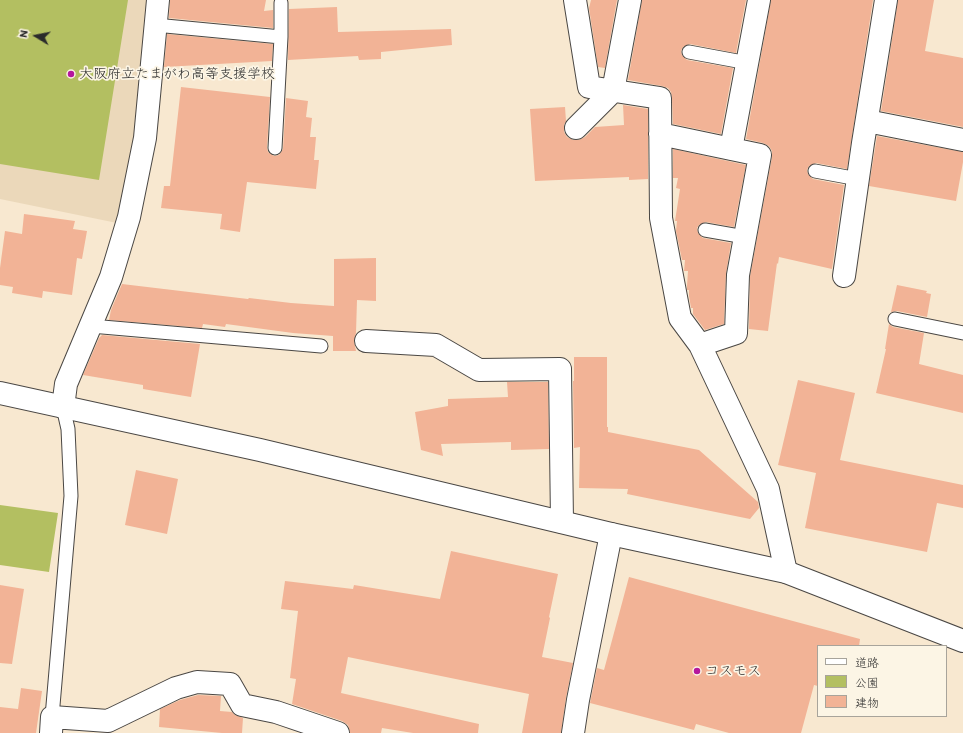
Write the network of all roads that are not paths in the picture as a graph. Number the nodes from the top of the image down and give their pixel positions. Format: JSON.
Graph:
{"nodes":[{"id":1,"x":158,"y":0,"type":"edge"},
{"id":2,"x":575,"y":0,"type":"edge"},
{"id":3,"x":630,"y":0,"type":"edge"},
{"id":4,"x":759,"y":0,"type":"edge"},
{"id":5,"x":886,"y":0,"type":"edge"},
{"id":6,"x":281,"y":3,"type":"dead end"},
{"id":7,"x":155,"y":25,"type":"junction"},
{"id":8,"x":281,"y":37,"type":"junction"},
{"id":9,"x":689,"y":52,"type":"dead end"},
{"id":10,"x":748,"y":63,"type":"junction"},
{"id":11,"x":613,"y":91,"type":"junction"},
{"id":12,"x":867,"y":121,"type":"junction"},
{"id":13,"x":576,"y":128,"type":"dead end"},
{"id":14,"x":660,"y":134,"type":"junction"},
{"id":15,"x":963,"y":140,"type":"edge"},
{"id":16,"x":275,"y":148,"type":"dead end"},
{"id":17,"x":731,"y":149,"type":"junction"},
{"id":18,"x":815,"y":171,"type":"dead end"},
{"id":19,"x":858,"y":178,"type":"junction"},
{"id":20,"x":705,"y":230,"type":"dead end"},
{"id":21,"x":745,"y":237,"type":"junction"},
{"id":22,"x":844,"y":276,"type":"dead end"},
{"id":23,"x":895,"y":319,"type":"dead end"},
{"id":24,"x":91,"y":326,"type":"junction"},
{"id":25,"x":963,"y":333,"type":"edge"},
{"id":26,"x":366,"y":341,"type":"dead end"},
{"id":27,"x":700,"y":345,"type":"junction"},
{"id":28,"x":321,"y":346,"type":"dead end"},
{"id":29,"x":0,"y":393,"type":"edge"},
{"id":30,"x":63,"y":407,"type":"junction"},
{"id":31,"x":562,"y":522,"type":"junction"},
{"id":32,"x":611,"y":534,"type":"junction"},
{"id":33,"x":786,"y":572,"type":"junction"},
{"id":34,"x":963,"y":641,"type":"edge"},
{"id":35,"x":52,"y":725,"type":"edge"},
{"id":36,"x":338,"y":733,"type":"edge"},
{"id":37,"x":573,"y":733,"type":"edge"}],
"edges":[{"from":1,"to":7,"type":"street"},
{"from":2,"to":11,"type":"street"},
{"from":3,"to":11,"type":"street"},
{"from":4,"to":10,"type":"street"},
{"from":5,"to":12,"type":"street"},
{"from":6,"to":8,"type":"lane"},
{"from":7,"to":8,"type":"lane"},
{"from":7,"to":24,"type":"street"},
{"from":8,"to":16,"type":"lane"},
{"from":9,"to":10,"type":"lane"},
{"from":10,"to":17,"type":"street"},
{"from":11,"to":13,"type":"street"},
{"from":11,"to":14,"type":"street"},
{"from":12,"to":15,"type":"street"},
{"from":12,"to":19,"type":"street"},
{"from":14,"to":17,"type":"street"},
{"from":14,"to":27,"type":"street"},
{"from":17,"to":21,"type":"street"},
{"from":18,"to":19,"type":"lane"},
{"from":19,"to":22,"type":"street"},
{"from":20,"to":21,"type":"lane"},
{"from":21,"to":27,"type":"street"},
{"from":23,"to":25,"type":"lane"},
{"from":24,"to":28,"type":"lane"},
{"from":24,"to":30,"type":"street"},
{"from":26,"to":31,"type":"street"},
{"from":27,"to":33,"type":"street"},
{"from":29,"to":30,"type":"street"},
{"from":30,"to":31,"type":"street"},
{"from":30,"to":35,"type":"lane"},
{"from":31,"to":32,"type":"street"},
{"from":32,"to":33,"type":"street"},
{"from":32,"to":37,"type":"street"},
{"from":33,"to":34,"type":"street"},
{"from":35,"to":36,"type":"street"}]}
